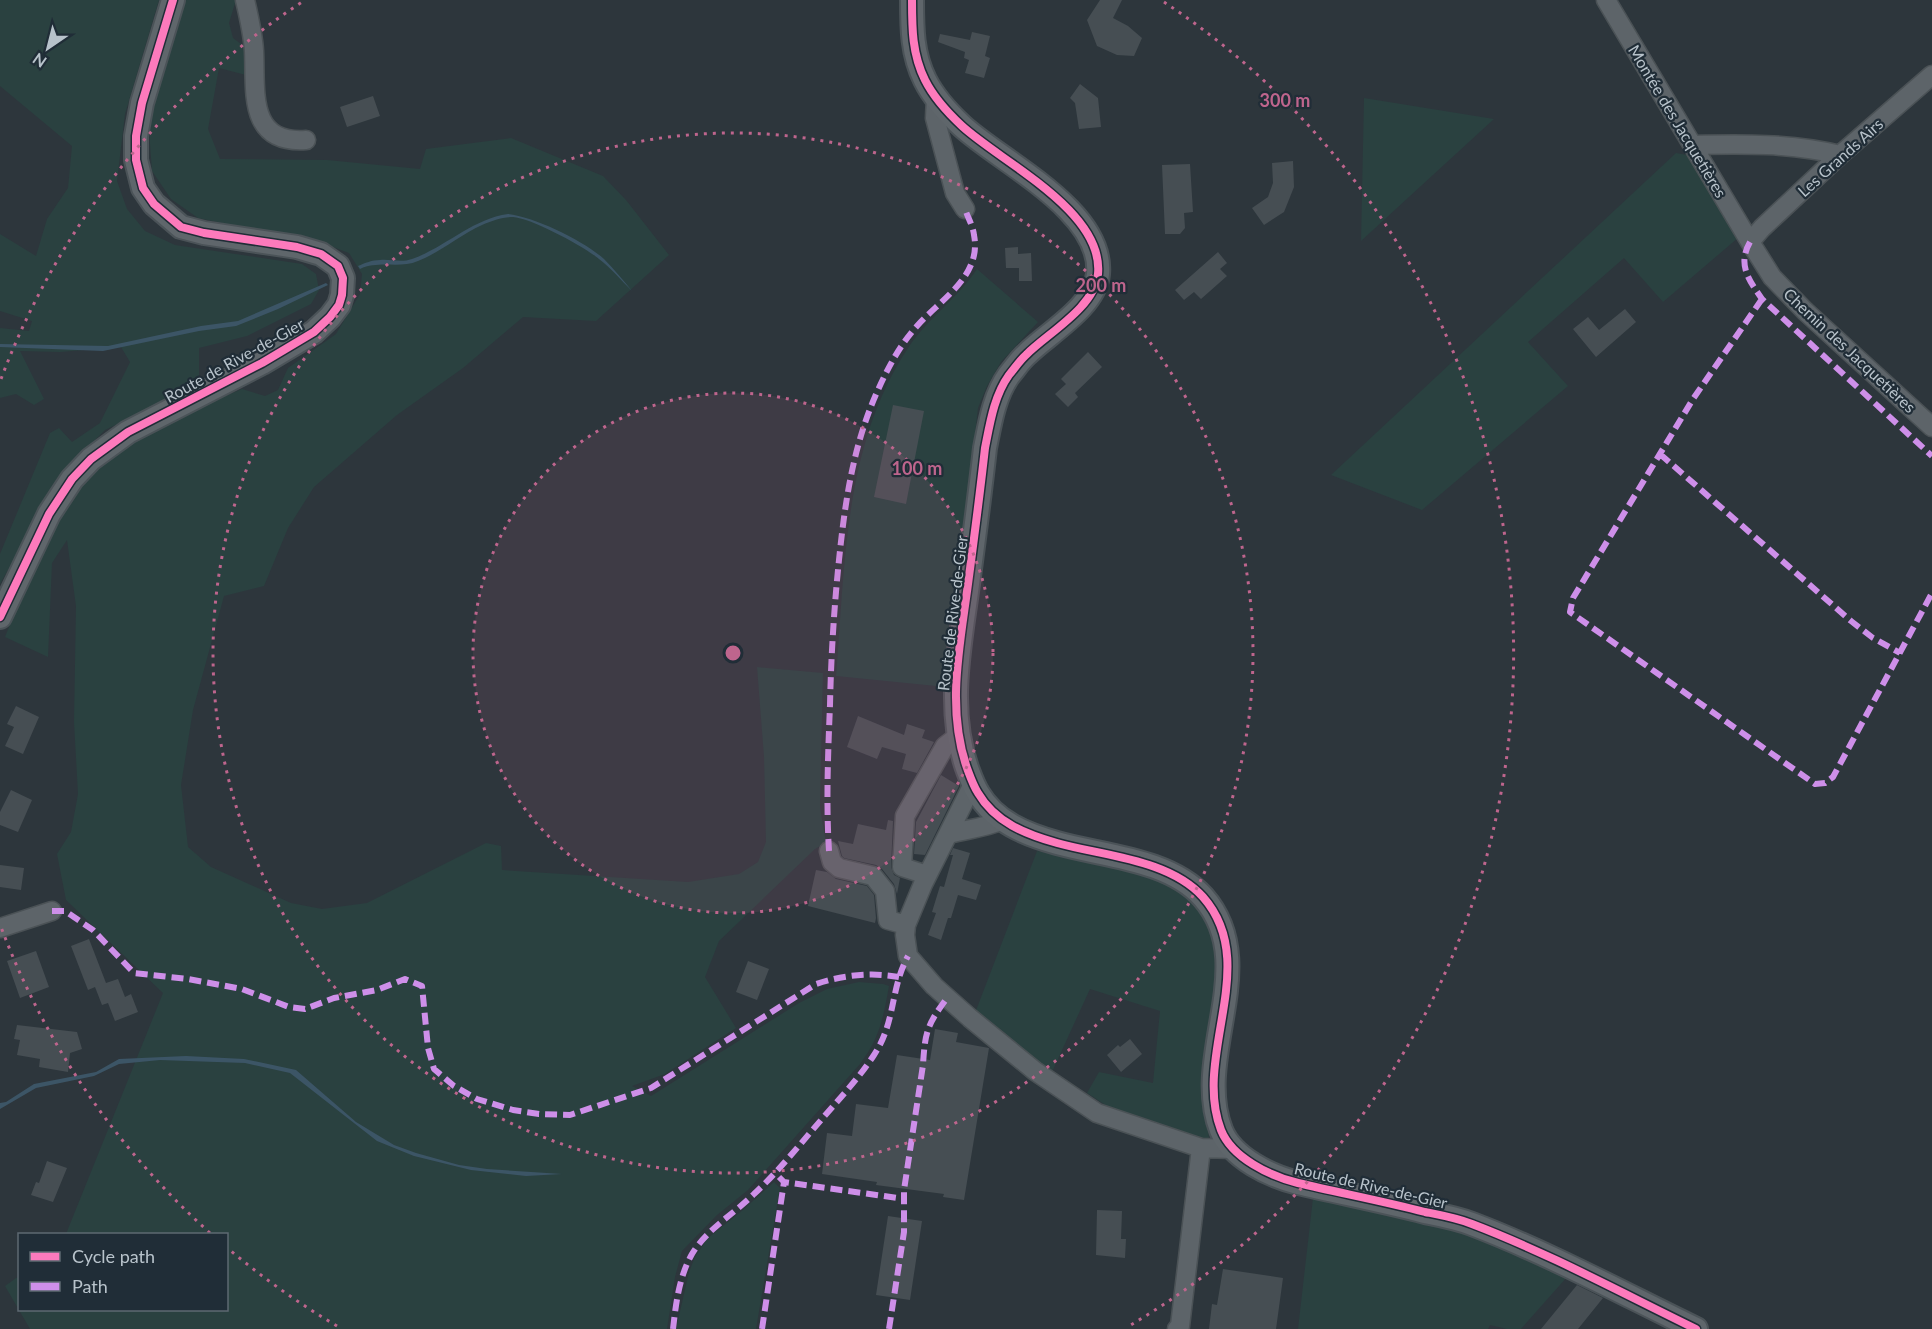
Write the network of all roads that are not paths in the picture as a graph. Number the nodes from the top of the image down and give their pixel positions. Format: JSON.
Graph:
{"nodes":[{"id":1,"x":173,"y":0,"type":"edge"},
{"id":2,"x":245,"y":0,"type":"edge"},
{"id":3,"x":912,"y":0,"type":"edge"},
{"id":4,"x":1606,"y":0,"type":"edge"},
{"id":5,"x":1932,"y":75,"type":"edge"},
{"id":6,"x":936,"y":97,"type":"junction"},
{"id":7,"x":306,"y":140,"type":"dead end"},
{"id":8,"x":1693,"y":145,"type":"junction"},
{"id":9,"x":1840,"y":155,"type":"junction"},
{"id":10,"x":965,"y":209,"type":"dead end"},
{"id":11,"x":1750,"y":242,"type":"junction"},
{"id":12,"x":1932,"y":427,"type":"edge"},
{"id":13,"x":0,"y":617,"type":"edge"},
{"id":14,"x":958,"y":736,"type":"junction"},
{"id":15,"x":973,"y":784,"type":"junction"},
{"id":16,"x":1003,"y":820,"type":"junction"},
{"id":17,"x":949,"y":834,"type":"junction"},
{"id":18,"x":829,"y":851,"type":"dead end"},
{"id":19,"x":927,"y":875,"type":"junction"},
{"id":20,"x":52,"y":911,"type":"dead end"},
{"id":21,"x":906,"y":925,"type":"junction"},
{"id":22,"x":0,"y":928,"type":"edge"},
{"id":23,"x":1201,"y":1148,"type":"junction"},
{"id":24,"x":1233,"y":1149,"type":"junction"},
{"id":25,"x":1177,"y":1329,"type":"edge"},
{"id":26,"x":1696,"y":1329,"type":"edge"}],
"edges":[{"from":1,"to":13,"type":"main road","name":"Route de Rive-de-Gier"},
{"from":2,"to":7,"type":"street"},
{"from":3,"to":6,"type":"main road","name":"Route de Rive-de-Gier"},
{"from":4,"to":8,"type":"street","name":"Montée des Jacquetières"},
{"from":5,"to":9,"type":"street","name":"Les Grands Airs"},
{"from":6,"to":10,"type":"street"},
{"from":6,"to":14,"type":"main road","name":"Route de Rive-de-Gier"},
{"from":8,"to":9,"type":"street"},
{"from":8,"to":11,"type":"street","name":"Montée des Jacquetières"},
{"from":9,"to":11,"type":"street","name":"Les Grands Airs"},
{"from":11,"to":12,"type":"street","name":"Chemin des Jacquetières"},
{"from":14,"to":15,"type":"main road","name":"Route de Rive-de-Gier"},
{"from":14,"to":19,"type":"street"},
{"from":15,"to":16,"type":"main road","name":"Route de Rive-de-Gier"},
{"from":15,"to":17,"type":"street"},
{"from":16,"to":17,"type":"street"},
{"from":16,"to":24,"type":"main road","name":"Route de Rive-de-Gier"},
{"from":17,"to":19,"type":"street"},
{"from":18,"to":21,"type":"street"},
{"from":19,"to":21,"type":"street"},
{"from":20,"to":22,"type":"street"},
{"from":21,"to":23,"type":"street"},
{"from":23,"to":24,"type":"street"},
{"from":23,"to":25,"type":"street"},
{"from":24,"to":26,"type":"main road","name":"Route de Rive-de-Gier"}]}
